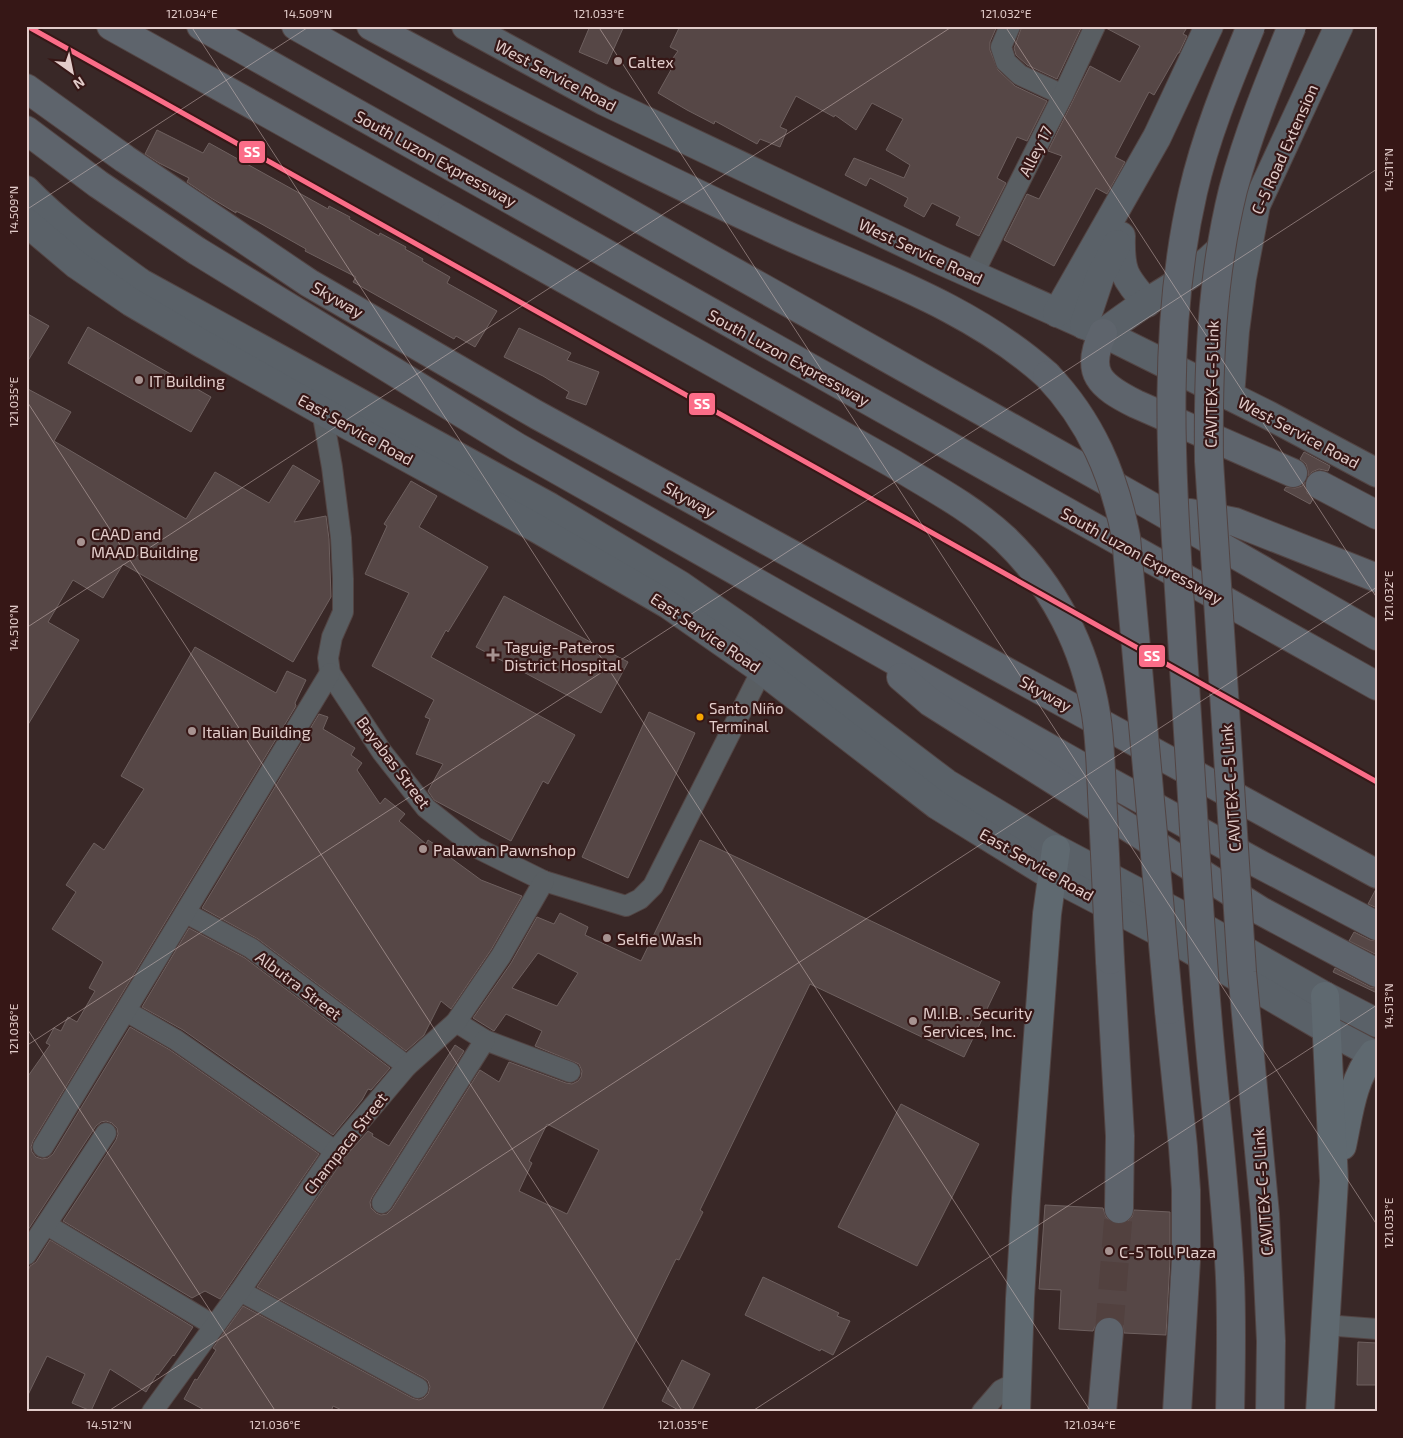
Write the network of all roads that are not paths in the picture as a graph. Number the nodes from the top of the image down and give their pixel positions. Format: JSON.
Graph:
{"nodes":[{"id":1,"x":111,"y":26,"type":"edge"},
{"id":2,"x":201,"y":26,"type":"edge"},
{"id":3,"x":296,"y":26,"type":"edge"},
{"id":4,"x":371,"y":26,"type":"edge"},
{"id":5,"x":466,"y":26,"type":"edge"},
{"id":6,"x":1010,"y":26,"type":"edge"},
{"id":7,"x":1095,"y":26,"type":"edge"},
{"id":8,"x":1209,"y":26,"type":"edge"},
{"id":9,"x":1251,"y":26,"type":"edge"},
{"id":10,"x":1292,"y":26,"type":"edge"},
{"id":11,"x":1339,"y":26,"type":"edge"},
{"id":12,"x":26,"y":88,"type":"edge"},
{"id":13,"x":1063,"y":95,"type":"junction"},
{"id":14,"x":26,"y":130,"type":"edge"},
{"id":15,"x":1157,"y":137,"type":"junction"},
{"id":16,"x":26,"y":190,"type":"edge"},
{"id":17,"x":1256,"y":205,"type":"junction"},
{"id":18,"x":26,"y":222,"type":"edge"},
{"id":19,"x":1121,"y":236,"type":"junction"},
{"id":20,"x":973,"y":275,"type":"junction"},
{"id":21,"x":1147,"y":303,"type":"junction"},
{"id":22,"x":1058,"y":313,"type":"junction"},
{"id":23,"x":1094,"y":329,"type":"junction"},
{"id":24,"x":1230,"y":396,"type":"junction"},
{"id":25,"x":322,"y":411,"type":"junction"},
{"id":26,"x":1293,"y":473,"type":"dead end"},
{"id":27,"x":1377,"y":473,"type":"edge"},
{"id":28,"x":1320,"y":485,"type":"dead end"},
{"id":29,"x":1149,"y":505,"type":"junction"},
{"id":30,"x":1377,"y":515,"type":"edge"},
{"id":31,"x":1377,"y":578,"type":"edge"},
{"id":32,"x":674,"y":595,"type":"junction"},
{"id":33,"x":1377,"y":636,"type":"edge"},
{"id":34,"x":875,"y":648,"type":"junction"},
{"id":35,"x":762,"y":670,"type":"junction"},
{"id":36,"x":330,"y":673,"type":"junction"},
{"id":37,"x":1377,"y":686,"type":"edge"},
{"id":38,"x":1056,"y":849,"type":"junction"},
{"id":39,"x":1377,"y":874,"type":"edge"},
{"id":40,"x":1052,"y":876,"type":"junction"},
{"id":41,"x":544,"y":881,"type":"junction"},
{"id":42,"x":186,"y":913,"type":"junction"},
{"id":43,"x":1377,"y":926,"type":"edge"},
{"id":44,"x":1377,"y":973,"type":"edge"},
{"id":45,"x":1325,"y":996,"type":"junction"},
{"id":46,"x":126,"y":1011,"type":"junction"},
{"id":47,"x":456,"y":1022,"type":"junction"},
{"id":48,"x":1377,"y":1023,"type":"edge"},
{"id":49,"x":1328,"y":1030,"type":"junction"},
{"id":50,"x":485,"y":1040,"type":"junction"},
{"id":51,"x":1375,"y":1055,"type":"edge"},
{"id":52,"x":407,"y":1066,"type":"junction"},
{"id":53,"x":570,"y":1072,"type":"dead end"},
{"id":54,"x":106,"y":1133,"type":"dead end"},
{"id":55,"x":43,"y":1147,"type":"dead end"},
{"id":56,"x":335,"y":1151,"type":"junction"},
{"id":57,"x":1334,"y":1181,"type":"junction"},
{"id":58,"x":382,"y":1203,"type":"dead end"},
{"id":59,"x":1119,"y":1209,"type":"tunnel mouth"},
{"id":60,"x":47,"y":1225,"type":"junction"},
{"id":61,"x":26,"y":1255,"type":"edge"},
{"id":62,"x":240,"y":1291,"type":"junction"},
{"id":63,"x":213,"y":1325,"type":"junction"},
{"id":64,"x":1325,"y":1325,"type":"junction"},
{"id":65,"x":1377,"y":1329,"type":"edge"},
{"id":66,"x":1109,"y":1332,"type":"tunnel mouth"},
{"id":67,"x":1017,"y":1382,"type":"junction"},
{"id":68,"x":418,"y":1388,"type":"dead end"},
{"id":69,"x":153,"y":1411,"type":"edge"},
{"id":70,"x":982,"y":1412,"type":"edge"},
{"id":71,"x":1016,"y":1412,"type":"edge"},
{"id":72,"x":1102,"y":1412,"type":"edge"},
{"id":73,"x":1177,"y":1412,"type":"edge"},
{"id":74,"x":1230,"y":1412,"type":"edge"},
{"id":75,"x":1270,"y":1412,"type":"edge"},
{"id":76,"x":1320,"y":1412,"type":"edge"}],
"edges":[{"from":1,"to":59,"type":"highway","bridge":true},
{"from":2,"to":37,"type":"highway","name":"South Luzon Expressway"},
{"from":3,"to":29,"type":"highway"},
{"from":4,"to":73,"type":"highway","bridge":true},
{"from":5,"to":20,"type":"main road","name":"West Service Road"},
{"from":6,"to":13,"type":"street"},
{"from":7,"to":13,"type":"street","name":"Alley 17"},
{"from":8,"to":15,"type":"main road"},
{"from":9,"to":74,"type":"highway","bridge":true},
{"from":10,"to":75,"type":"highway","name":"CAVITEX–C-5 Link","bridge":true},
{"from":11,"to":17,"type":"main road","name":"C-5 Road Extension"},
{"from":12,"to":39,"type":"highway","name":"Skyway"},
{"from":13,"to":20,"type":"street","name":"Alley 17"},
{"from":14,"to":34,"type":"highway","name":"Skyway"},
{"from":15,"to":19,"type":"main road"},
{"from":15,"to":22,"type":"main road"},
{"from":16,"to":32,"type":"main road","name":"East Service Road"},
{"from":17,"to":21,"type":"main road"},
{"from":17,"to":24,"type":"main road","name":"C-5 Road Extension"},
{"from":18,"to":25,"type":"main road","name":"East Service Road"},
{"from":19,"to":21,"type":"main road"},
{"from":19,"to":23,"type":"main road"},
{"from":20,"to":22,"type":"main road","name":"West Service Road"},
{"from":21,"to":23,"type":"main road"},
{"from":22,"to":23,"type":"main road","name":"West Service Road"},
{"from":23,"to":24,"type":"main road","name":"West Service Road"},
{"from":23,"to":26,"type":"highway"},
{"from":24,"to":27,"type":"main road","name":"West Service Road"},
{"from":25,"to":32,"type":"main road","name":"East Service Road"},
{"from":25,"to":36,"type":"street"},
{"from":28,"to":30,"type":"highway"},
{"from":29,"to":31,"type":"highway"},
{"from":29,"to":33,"type":"highway"},
{"from":32,"to":35,"type":"main road","name":"East Service Road"},
{"from":32,"to":38,"type":"main road","name":"East Service Road"},
{"from":34,"to":43,"type":"highway","name":"Skyway"},
{"from":34,"to":44,"type":"highway","name":"Skyway"},
{"from":35,"to":40,"type":"main road","name":"East Service Road"},
{"from":35,"to":41,"type":"street","name":"Bayabas Street"},
{"from":36,"to":41,"type":"street","name":"Bayabas Street"},
{"from":36,"to":42,"type":"street"},
{"from":38,"to":40,"type":"main road"},
{"from":38,"to":45,"type":"main road","name":"East Service Road"},
{"from":40,"to":49,"type":"main road","name":"East Service Road"},
{"from":40,"to":67,"type":"main road"},
{"from":41,"to":47,"type":"street","name":"Champaca Street"},
{"from":42,"to":46,"type":"street"},
{"from":42,"to":52,"type":"street","name":"Albutra Street"},
{"from":45,"to":48,"type":"main road","name":"East Service Road"},
{"from":45,"to":49,"type":"main road"},
{"from":46,"to":55,"type":"street"},
{"from":46,"to":56,"type":"street"},
{"from":47,"to":50,"type":"street"},
{"from":47,"to":52,"type":"street","name":"Champaca Street"},
{"from":49,"to":51,"type":"main road","name":"East Service Road"},
{"from":49,"to":57,"type":"main road"},
{"from":50,"to":53,"type":"street"},
{"from":50,"to":58,"type":"street"},
{"from":51,"to":57,"type":"main road"},
{"from":52,"to":56,"type":"street","name":"Champaca Street"},
{"from":54,"to":60,"type":"street"},
{"from":56,"to":62,"type":"street","name":"Champaca Street"},
{"from":57,"to":64,"type":"main road"},
{"from":60,"to":61,"type":"street"},
{"from":60,"to":63,"type":"street"},
{"from":62,"to":63,"type":"street","name":"Champaca Street"},
{"from":62,"to":68,"type":"street"},
{"from":63,"to":69,"type":"street","name":"Champaca Street"},
{"from":64,"to":65,"type":"street"},
{"from":64,"to":76,"type":"main road"},
{"from":66,"to":72,"type":"highway"},
{"from":67,"to":70,"type":"street"},
{"from":67,"to":71,"type":"main road"}]}
